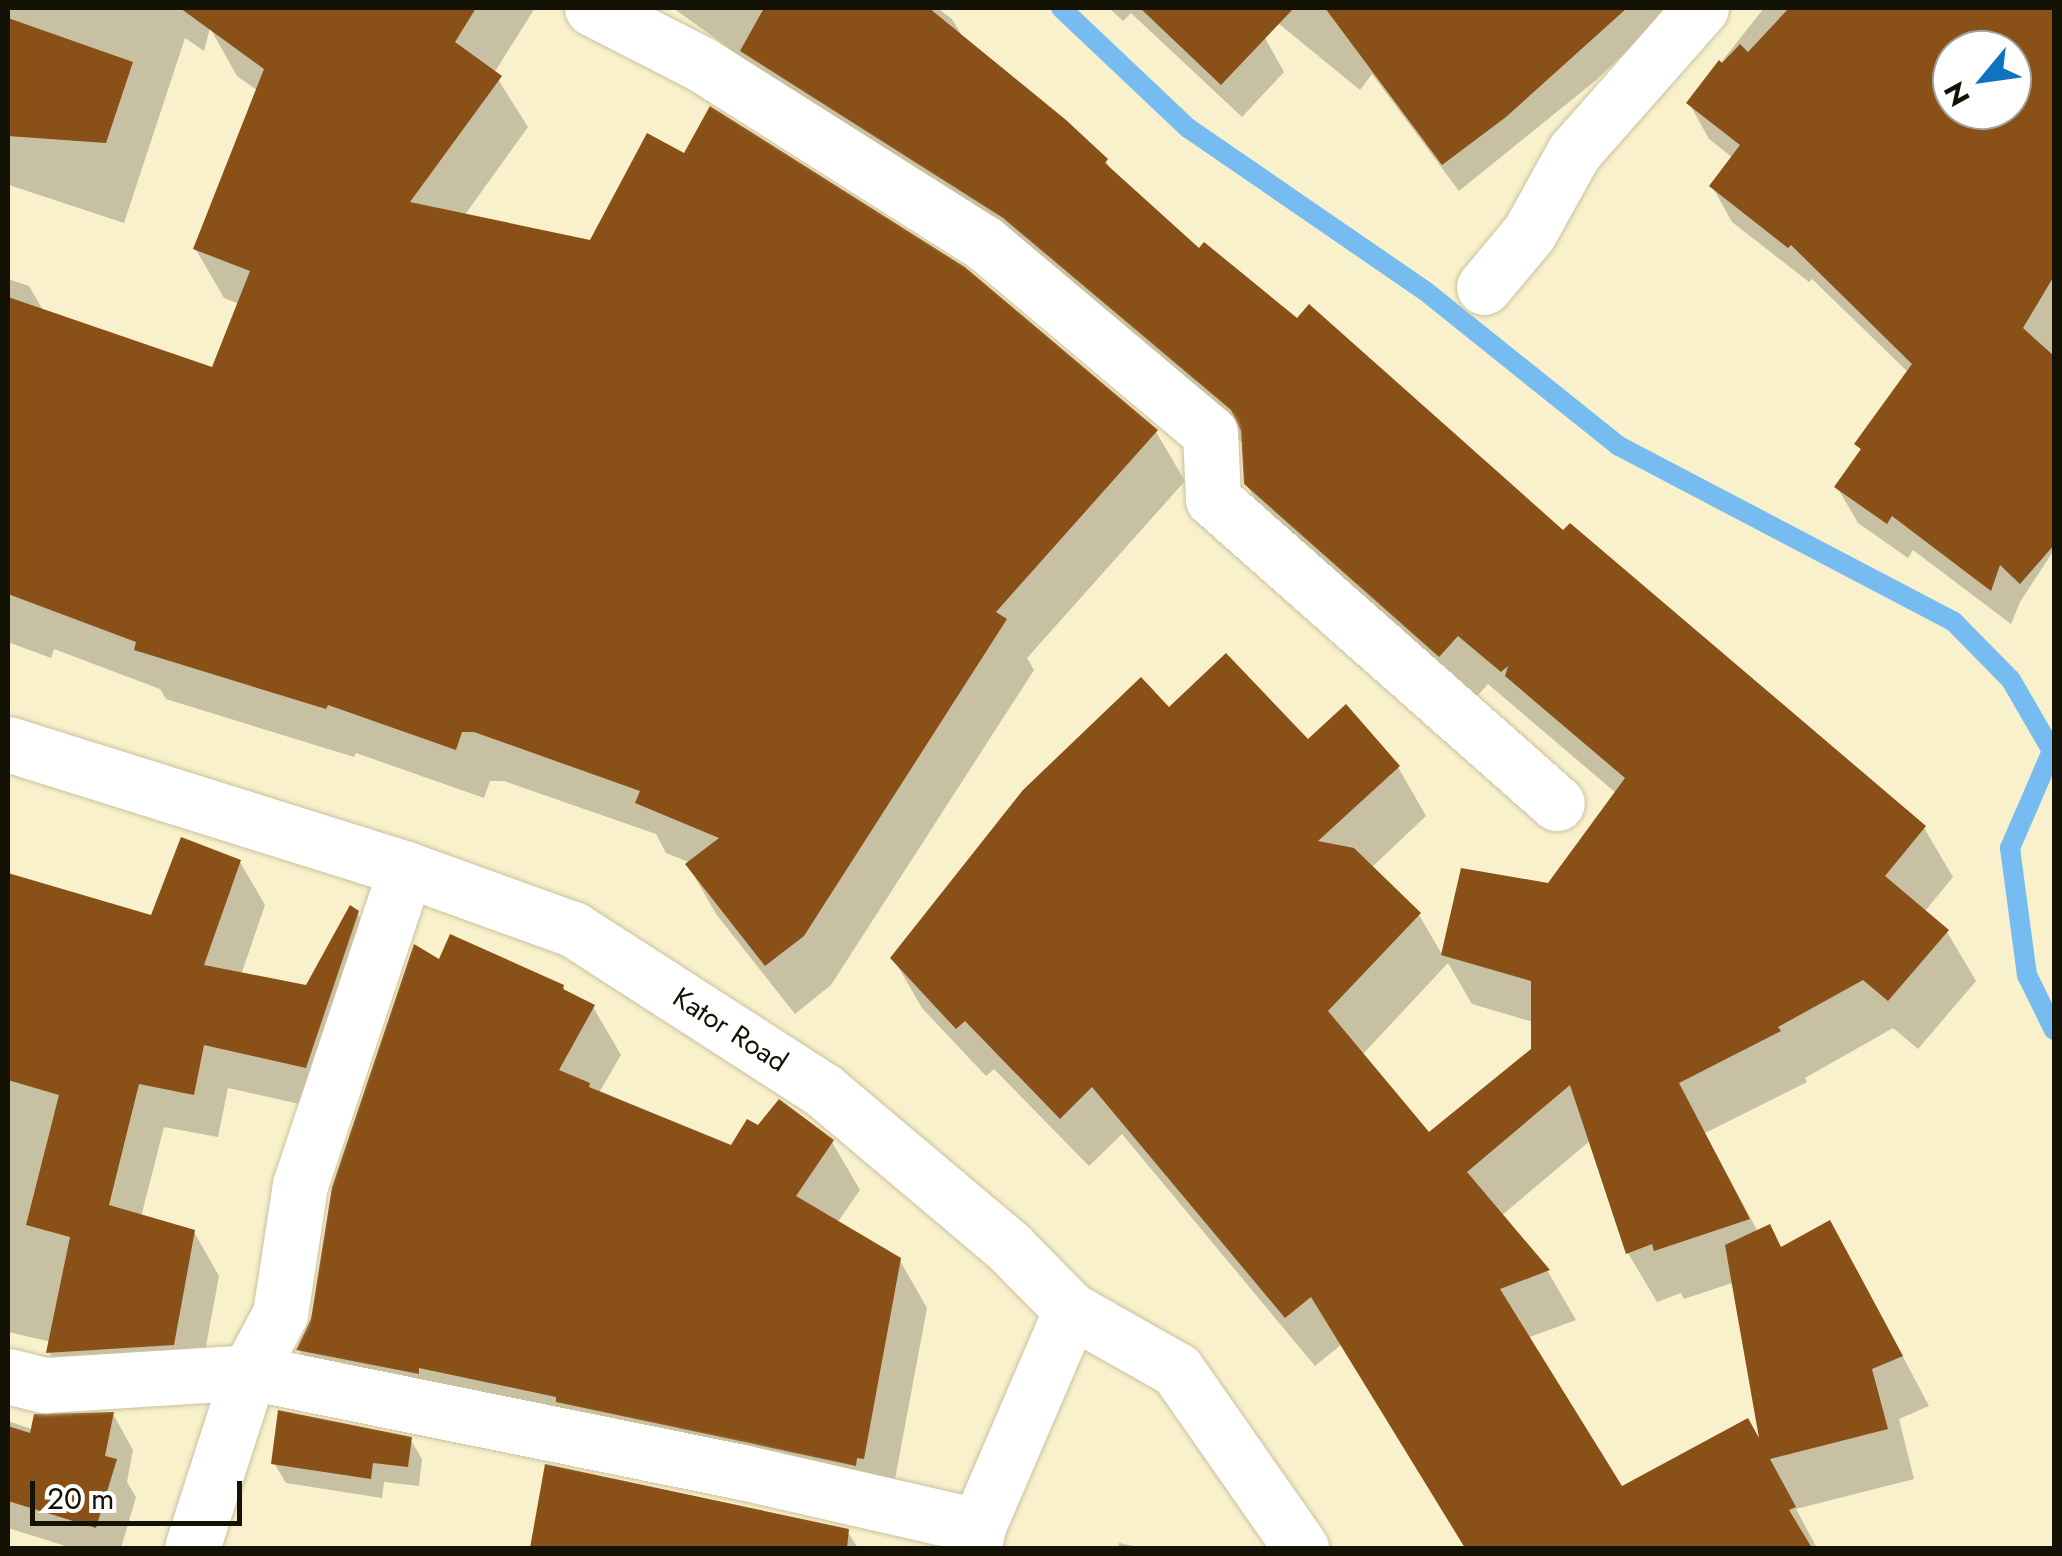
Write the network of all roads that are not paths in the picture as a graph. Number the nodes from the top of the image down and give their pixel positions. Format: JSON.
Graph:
{"nodes":[{"id":1,"x":592,"y":8,"type":"edge"},
{"id":2,"x":1701,"y":8,"type":"edge"},
{"id":3,"x":1484,"y":287,"type":"dead end"},
{"id":4,"x":8,"y":744,"type":"edge"},
{"id":5,"x":1557,"y":803,"type":"dead end"},
{"id":6,"x":406,"y":869,"type":"junction"},
{"id":7,"x":1071,"y":1310,"type":"junction"},
{"id":8,"x":249,"y":1372,"type":"junction"},
{"id":9,"x":8,"y":1376,"type":"edge"},
{"id":10,"x":976,"y":1537,"type":"edge"},
{"id":11,"x":192,"y":1548,"type":"edge"},
{"id":12,"x":1301,"y":1548,"type":"edge"}],
"edges":[{"from":1,"to":5,"type":"street"},
{"from":2,"to":3,"type":"street"},
{"from":4,"to":6,"type":"street","name":"Kator Road"},
{"from":6,"to":7,"type":"street","name":"Kator Road"},
{"from":6,"to":8,"type":"street"},
{"from":7,"to":10,"type":"street"},
{"from":7,"to":12,"type":"street","name":"Kator Road"},
{"from":8,"to":9,"type":"street"},
{"from":8,"to":10,"type":"street"},
{"from":8,"to":11,"type":"street"}]}
